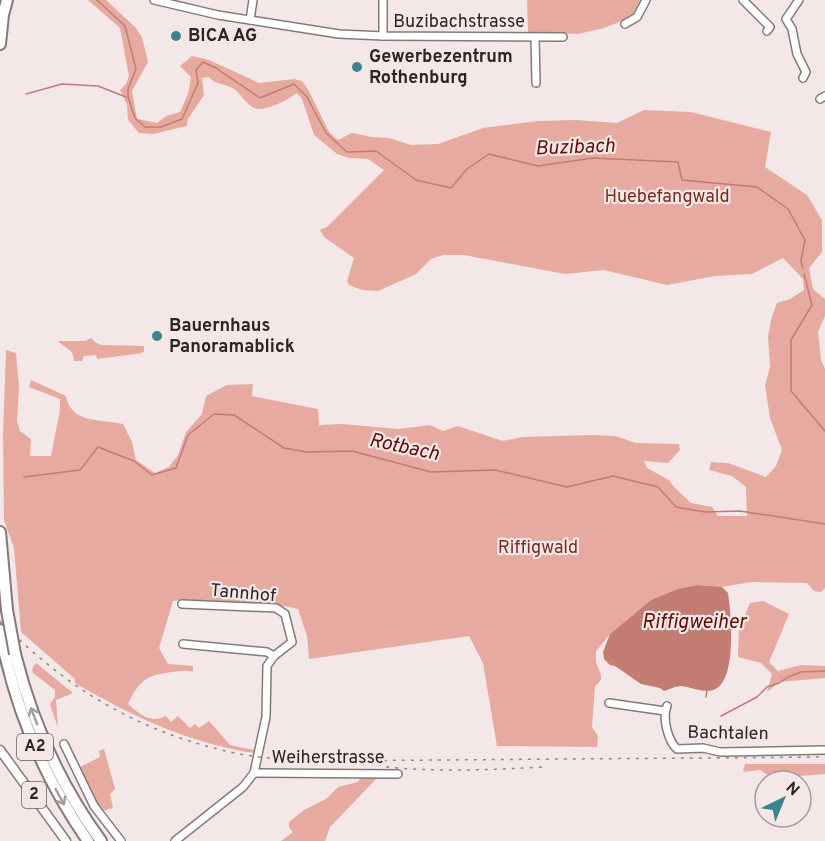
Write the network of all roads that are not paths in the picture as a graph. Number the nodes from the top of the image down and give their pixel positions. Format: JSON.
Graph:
{"nodes":[{"id":1,"x":7,"y":0,"type":"edge"},
{"id":2,"x":154,"y":0,"type":"edge"},
{"id":3,"x":253,"y":0,"type":"edge"},
{"id":4,"x":383,"y":0,"type":"edge"},
{"id":5,"x":646,"y":0,"type":"edge"},
{"id":6,"x":743,"y":0,"type":"edge"},
{"id":7,"x":799,"y":0,"type":"edge"},
{"id":8,"x":250,"y":20,"type":"junction"},
{"id":9,"x":625,"y":24,"type":"dead end"},
{"id":10,"x":767,"y":31,"type":"dead end"},
{"id":11,"x":382,"y":36,"type":"junction"},
{"id":12,"x":563,"y":37,"type":"dead end"},
{"id":13,"x":535,"y":38,"type":"junction"},
{"id":14,"x":0,"y":44,"type":"edge"},
{"id":15,"x":803,"y":78,"type":"dead end"},
{"id":16,"x":536,"y":82,"type":"dead end"},
{"id":17,"x":0,"y":532,"type":"edge"},
{"id":18,"x":0,"y":545,"type":"edge"},
{"id":19,"x":182,"y":604,"type":"dead end"},
{"id":20,"x":0,"y":630,"type":"edge"},
{"id":21,"x":183,"y":644,"type":"dead end"},
{"id":22,"x":274,"y":656,"type":"junction"},
{"id":23,"x":609,"y":703,"type":"dead end"},
{"id":24,"x":64,"y":744,"type":"dead end"},
{"id":25,"x":0,"y":750,"type":"edge"},
{"id":26,"x":825,"y":750,"type":"edge"},
{"id":27,"x":254,"y":772,"type":"junction"},
{"id":28,"x":398,"y":774,"type":"dead end"},
{"id":29,"x":66,"y":841,"type":"edge"},
{"id":30,"x":88,"y":841,"type":"edge"},
{"id":31,"x":101,"y":841,"type":"edge"},
{"id":32,"x":121,"y":841,"type":"edge"},
{"id":33,"x":175,"y":841,"type":"edge"}],
"edges":[{"from":1,"to":14,"type":"highway"},
{"from":2,"to":8,"type":"street","name":"Buzibachstrasse"},
{"from":3,"to":8,"type":"street"},
{"from":4,"to":11,"type":"street","name":"Buzibachstrasse"},
{"from":5,"to":9,"type":"street"},
{"from":6,"to":10,"type":"street"},
{"from":7,"to":15,"type":"street"},
{"from":8,"to":11,"type":"street","name":"Buzibachstrasse"},
{"from":11,"to":13,"type":"street","name":"Buzibachstrasse"},
{"from":12,"to":13,"type":"street","name":"Buzibachstrasse"},
{"from":13,"to":16,"type":"street","name":"Buzibachstrasse"},
{"from":17,"to":18,"type":"highway","number":"A2"},
{"from":31,"to":18,"type":"highway","number":"A2","one_way":true,"bridge":true},
{"from":19,"to":22,"type":"street","name":"Tannhof"},
{"from":20,"to":30,"type":"highway","number":"A2","one_way":true},
{"from":21,"to":22,"type":"street"},
{"from":22,"to":27,"type":"street","name":"Tannhof"},
{"from":23,"to":26,"type":"street","name":"Bachtalen"},
{"from":24,"to":32,"type":"street"},
{"from":25,"to":29,"type":"main road","number":"2"},
{"from":27,"to":28,"type":"street","name":"Weiherstrasse"},
{"from":27,"to":33,"type":"street","name":"Weiherstrasse"}]}
